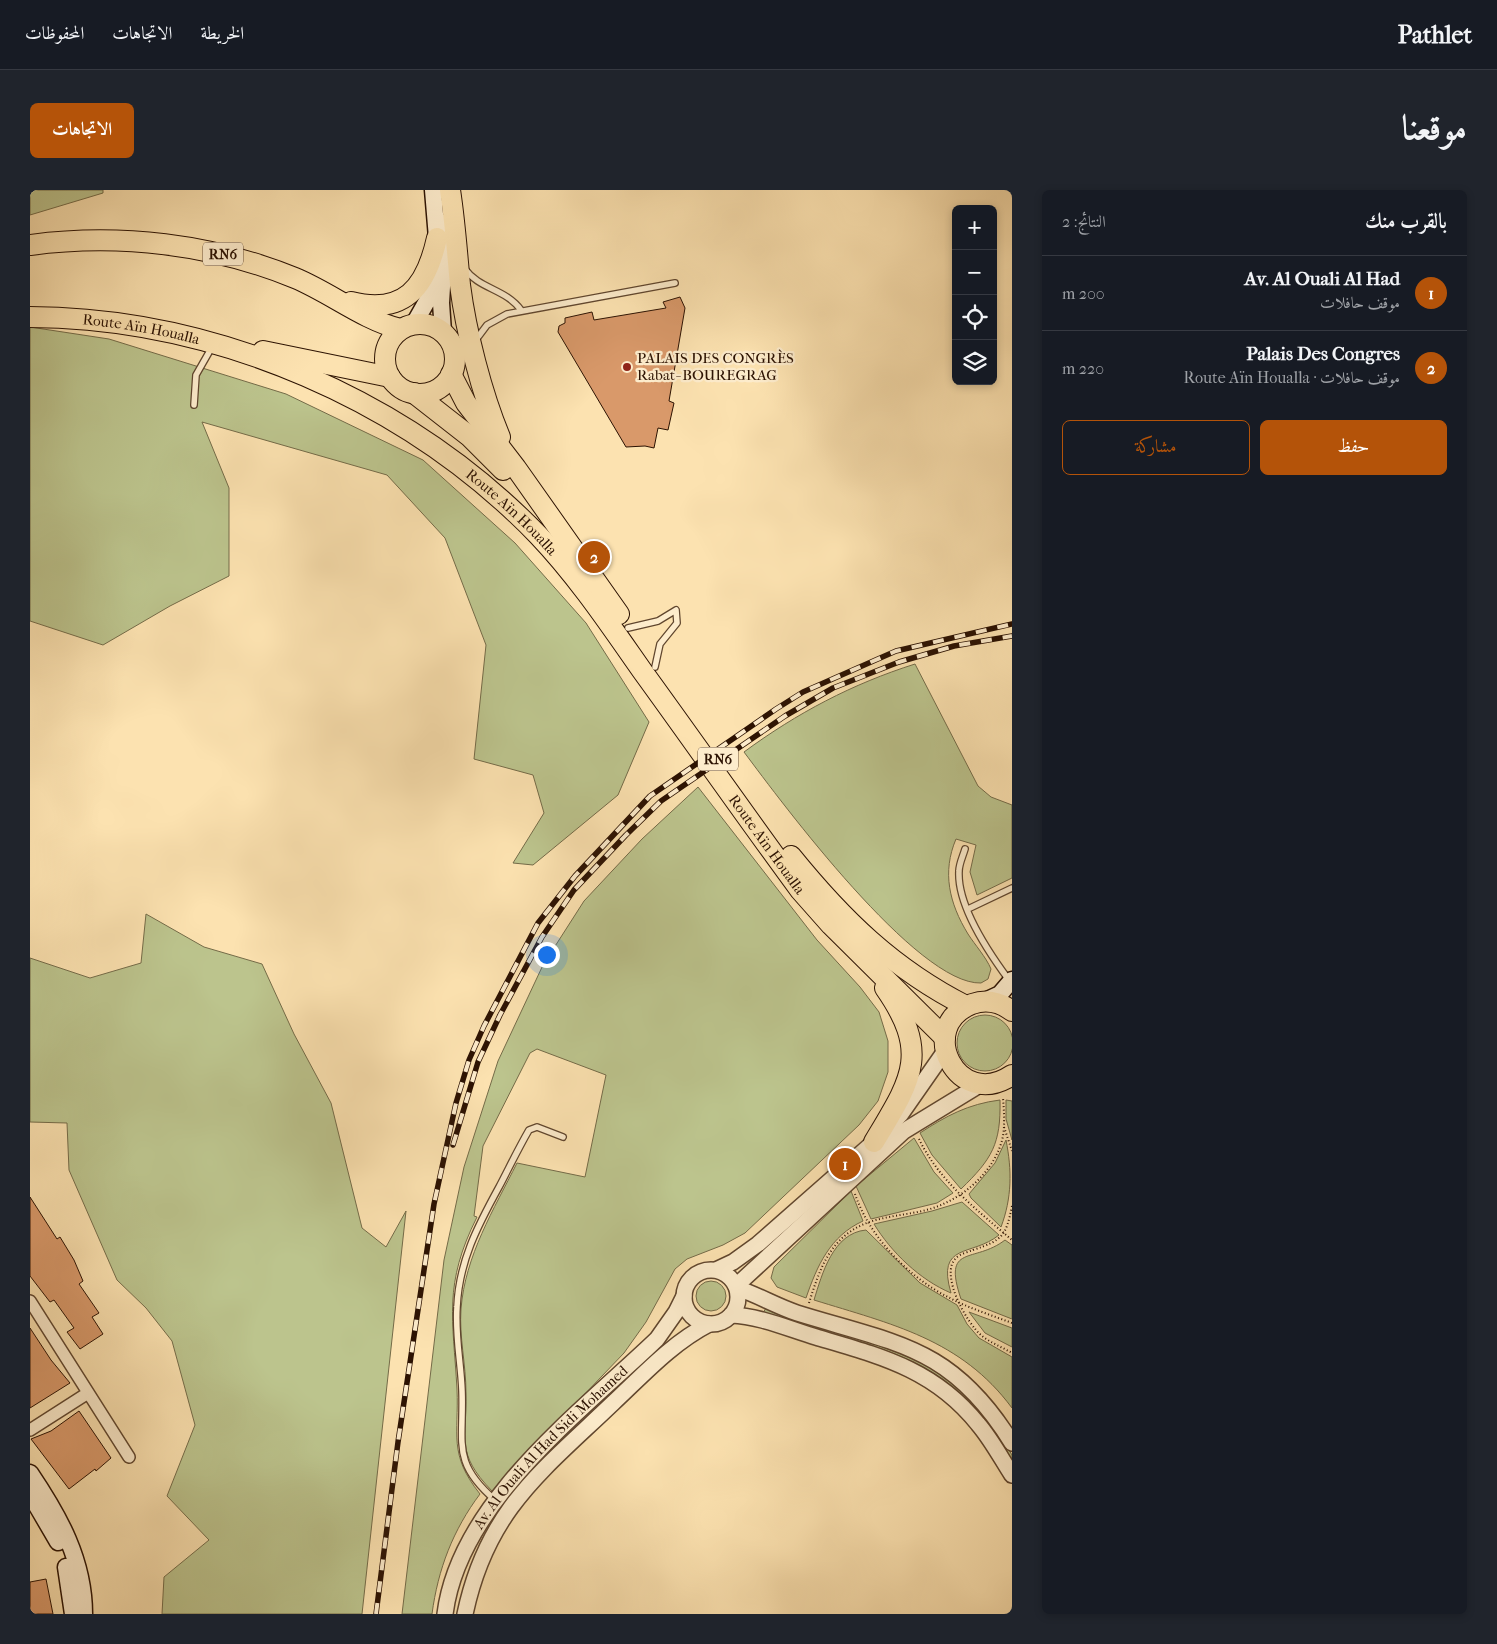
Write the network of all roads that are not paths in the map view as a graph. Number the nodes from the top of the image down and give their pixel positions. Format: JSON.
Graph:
{"nodes":[{"id":1,"x":433,"y":190,"type":"edge"},
{"id":2,"x":446,"y":190,"type":"edge"},
{"id":3,"x":450,"y":190,"type":"edge"},
{"id":4,"x":437,"y":238,"type":"junction"},
{"id":5,"x":30,"y":245,"type":"edge"},
{"id":6,"x":458,"y":257,"type":"junction"},
{"id":7,"x":675,"y":283,"type":"dead end"},
{"id":8,"x":336,"y":298,"type":"junction"},
{"id":9,"x":521,"y":310,"type":"junction"},
{"id":10,"x":30,"y":317,"type":"edge"},
{"id":11,"x":407,"y":327,"type":"junction"},
{"id":12,"x":443,"y":332,"type":"junction"},
{"id":13,"x":472,"y":344,"type":"junction"},
{"id":14,"x":222,"y":346,"type":"junction"},
{"id":15,"x":451,"y":374,"type":"junction"},
{"id":16,"x":390,"y":377,"type":"junction"},
{"id":17,"x":414,"y":393,"type":"junction"},
{"id":18,"x":194,"y":405,"type":"dead end"},
{"id":19,"x":516,"y":468,"type":"junction"},
{"id":20,"x":597,"y":608,"type":"junction"},
{"id":21,"x":628,"y":628,"type":"junction"},
{"id":22,"x":655,"y":667,"type":"junction"},
{"id":23,"x":965,"y":848,"type":"dead end"},
{"id":24,"x":1012,"y":888,"type":"edge"},
{"id":25,"x":968,"y":909,"type":"junction"},
{"id":26,"x":862,"y":956,"type":"junction"},
{"id":27,"x":1011,"y":981,"type":"edge"},
{"id":28,"x":985,"y":1001,"type":"junction"},
{"id":29,"x":966,"y":1006,"type":"junction"},
{"id":30,"x":1012,"y":1011,"type":"edge"},
{"id":31,"x":945,"y":1044,"type":"junction"},
{"id":32,"x":981,"y":1084,"type":"junction"},
{"id":33,"x":1008,"y":1085,"type":"edge"},
{"id":34,"x":563,"y":1137,"type":"dead end"},
{"id":35,"x":874,"y":1142,"type":"junction"},
{"id":36,"x":716,"y":1270,"type":"junction"},
{"id":37,"x":737,"y":1287,"type":"junction"},
{"id":38,"x":684,"y":1296,"type":"junction"},
{"id":39,"x":30,"y":1301,"type":"edge"},
{"id":40,"x":731,"y":1315,"type":"junction"},
{"id":41,"x":710,"y":1324,"type":"junction"},
{"id":42,"x":88,"y":1393,"type":"junction"},
{"id":43,"x":30,"y":1430,"type":"edge"},
{"id":44,"x":1012,"y":1443,"type":"edge"},
{"id":45,"x":129,"y":1457,"type":"dead end"},
{"id":46,"x":30,"y":1473,"type":"edge"},
{"id":47,"x":1012,"y":1475,"type":"edge"},
{"id":48,"x":30,"y":1494,"type":"edge"},
{"id":49,"x":496,"y":1500,"type":"junction"},
{"id":50,"x":73,"y":1614,"type":"edge"},
{"id":51,"x":84,"y":1614,"type":"edge"},
{"id":52,"x":445,"y":1614,"type":"edge"},
{"id":53,"x":465,"y":1614,"type":"edge"}],
"edges":[{"from":1,"to":4,"type":"main road"},
{"from":2,"to":12,"type":"main road"},
{"from":3,"to":6,"type":"highway"},
{"from":4,"to":8,"type":"highway"},
{"from":4,"to":11,"type":"main road"},
{"from":5,"to":8,"type":"highway","number":"RN6"},
{"from":6,"to":9,"type":"lane"},
{"from":6,"to":13,"type":"highway"},
{"from":7,"to":9,"type":"lane"},
{"from":8,"to":11,"type":"highway","number":"RN6"},
{"from":9,"to":13,"type":"lane"},
{"from":10,"to":14,"type":"highway","name":"Route Aïn Houalla","number":"RN6"},
{"from":11,"to":12,"type":"highway","number":"RN6"},
{"from":11,"to":16,"type":"highway"},
{"from":12,"to":15,"type":"highway"},
{"from":13,"to":19,"type":"highway"},
{"from":14,"to":16,"type":"highway","number":"RN6"},
{"from":14,"to":18,"type":"lane"},
{"from":14,"to":20,"type":"highway","name":"Route Aïn Houalla","number":"RN6"},
{"from":15,"to":17,"type":"highway"},
{"from":15,"to":19,"type":"highway","name":"Route Aïn Houalla","number":"RN6"},
{"from":16,"to":17,"type":"highway","number":"RN6"},
{"from":17,"to":20,"type":"highway","number":"RN6"},
{"from":19,"to":21,"type":"highway","name":"Route Aïn Houalla","number":"RN6"},
{"from":20,"to":26,"type":"highway","name":"Route Aïn Houalla","number":"RN6"},
{"from":21,"to":22,"type":"highway","name":"Route Aïn Houalla","number":"RN6"},
{"from":21,"to":22,"type":"lane"},
{"from":22,"to":29,"type":"highway","name":"Route Aïn Houalla","number":"RN6"},
{"from":23,"to":25,"type":"lane"},
{"from":24,"to":25,"type":"lane"},
{"from":25,"to":27,"type":"lane"},
{"from":26,"to":31,"type":"highway","name":"Route Aïn Houalla","number":"RN6"},
{"from":26,"to":35,"type":"highway"},
{"from":27,"to":28,"type":"main road"},
{"from":28,"to":29,"type":"highway"},
{"from":28,"to":30,"type":"highway"},
{"from":29,"to":31,"type":"highway"},
{"from":31,"to":32,"type":"highway","number":"RN6"},
{"from":31,"to":35,"type":"street"},
{"from":32,"to":33,"type":"highway"},
{"from":32,"to":37,"type":"street"},
{"from":34,"to":49,"type":"lane"},
{"from":35,"to":36,"type":"street"},
{"from":36,"to":37,"type":"street"},
{"from":36,"to":38,"type":"street"},
{"from":37,"to":40,"type":"street"},
{"from":37,"to":44,"type":"street"},
{"from":38,"to":41,"type":"street"},
{"from":38,"to":49,"type":"street","name":"Av. Al Ouali Al Had Sidi Mohamed"},
{"from":39,"to":42,"type":"street"},
{"from":40,"to":41,"type":"street"},
{"from":40,"to":47,"type":"street"},
{"from":41,"to":53,"type":"street","name":"Av. Al Ouali Al Had Sidi Mohamed"},
{"from":42,"to":43,"type":"street"},
{"from":42,"to":45,"type":"street"},
{"from":46,"to":51,"type":"main road"},
{"from":48,"to":50,"type":"main road"},
{"from":49,"to":52,"type":"street","name":"Av. Al Ouali Al Had Sidi Mohamed"}]}
